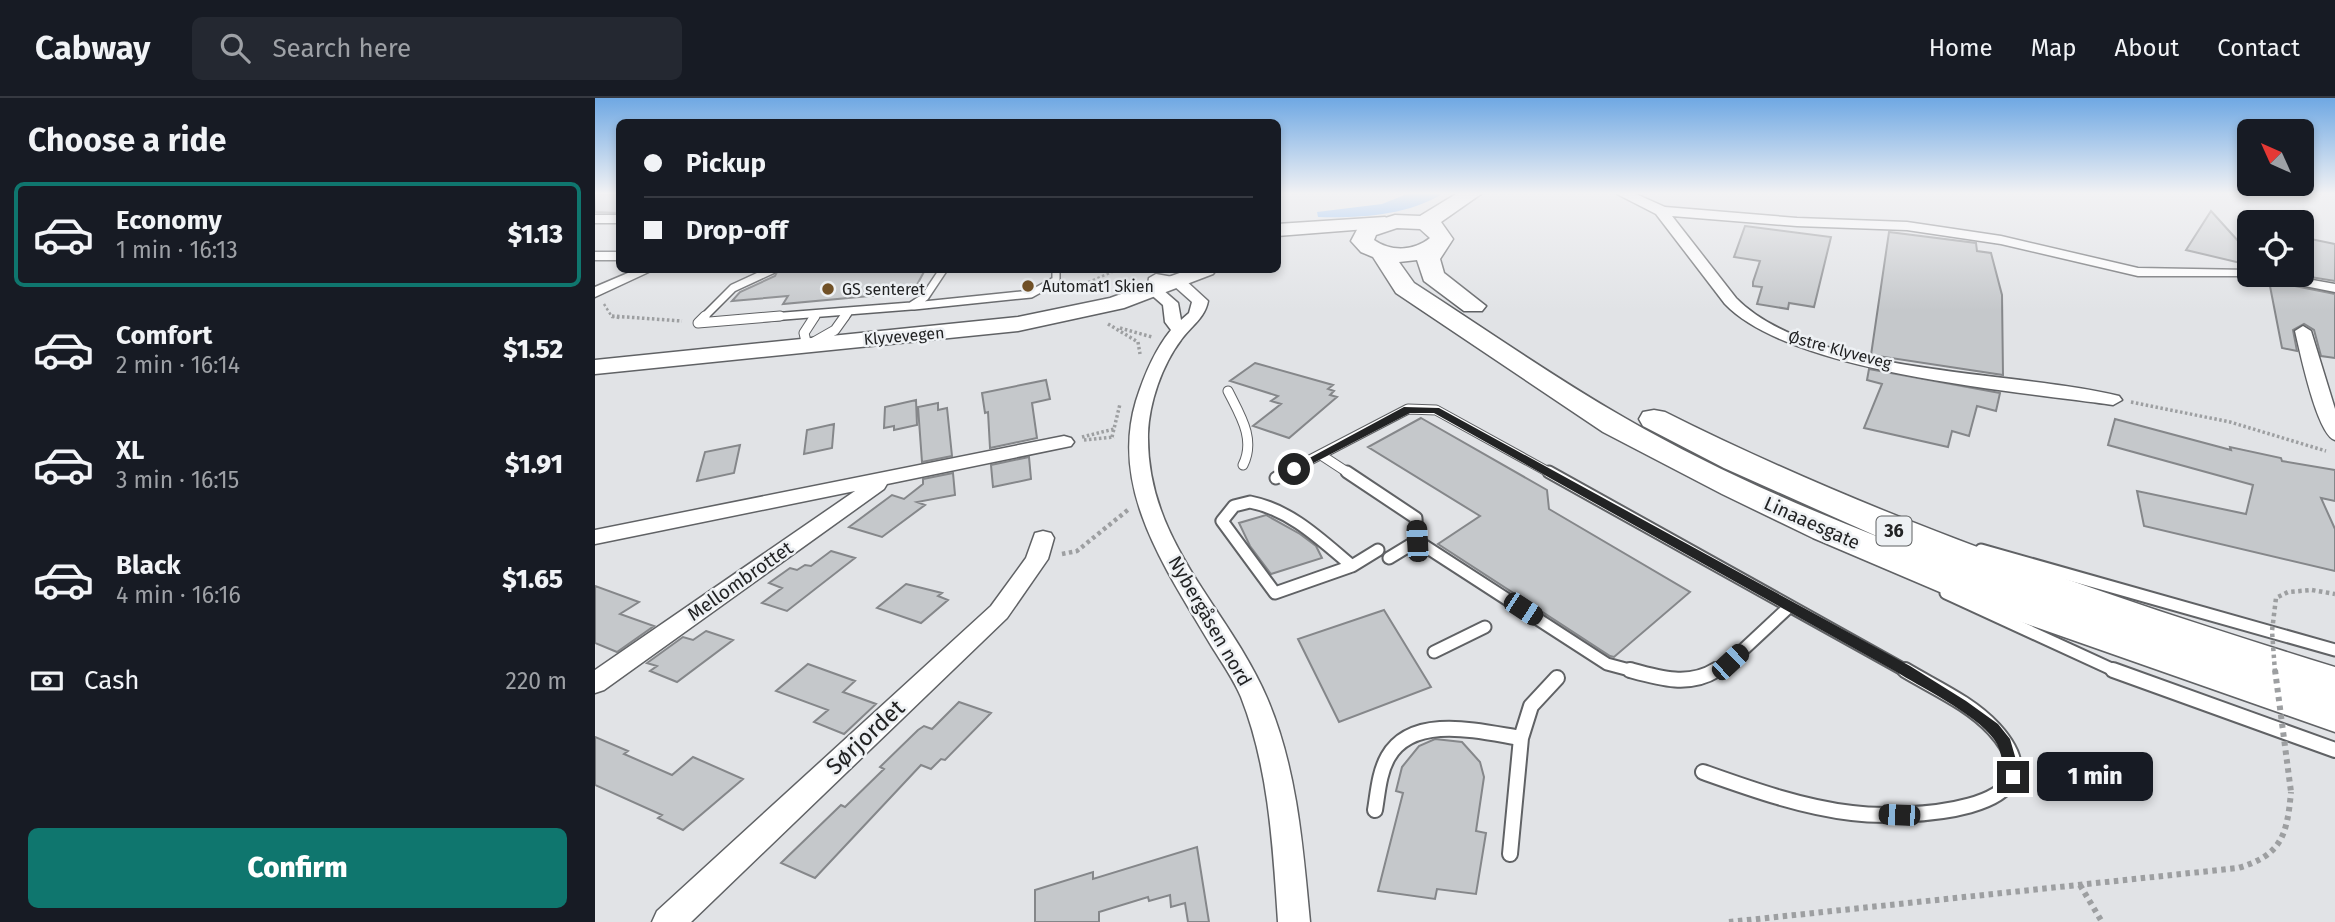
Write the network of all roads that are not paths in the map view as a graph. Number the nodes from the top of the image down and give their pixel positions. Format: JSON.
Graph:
{"nodes":[{"id":1,"x":1368,"y":232,"type":"edge"},
{"id":2,"x":1439,"y":232,"type":"edge"},
{"id":3,"x":1678,"y":232,"type":"edge"},
{"id":4,"x":1950,"y":232,"type":"edge"},
{"id":5,"x":1281,"y":241,"type":"edge"},
{"id":6,"x":1434,"y":247,"type":"junction"},
{"id":7,"x":1373,"y":249,"type":"junction"},
{"id":8,"x":595,"y":256,"type":"edge"},
{"id":9,"x":616,"y":256,"type":"edge"},
{"id":10,"x":640,"y":273,"type":"edge"},
{"id":11,"x":766,"y":273,"type":"edge"},
{"id":12,"x":941,"y":273,"type":"edge"},
{"id":13,"x":1056,"y":273,"type":"edge"},
{"id":14,"x":1194,"y":273,"type":"edge"},
{"id":15,"x":2237,"y":274,"type":"edge"},
{"id":16,"x":1166,"y":280,"type":"edge"},
{"id":17,"x":2314,"y":284,"type":"edge"},
{"id":18,"x":2335,"y":288,"type":"edge"},
{"id":19,"x":598,"y":296,"type":"edge"},
{"id":20,"x":911,"y":306,"type":"junction"},
{"id":21,"x":842,"y":321,"type":"junction"},
{"id":22,"x":809,"y":331,"type":"junction"},
{"id":23,"x":2304,"y":331,"type":"dead end"},
{"id":24,"x":1175,"y":338,"type":"junction"},
{"id":25,"x":595,"y":355,"type":"edge"},
{"id":26,"x":595,"y":367,"type":"edge"},
{"id":27,"x":1228,"y":391,"type":"dead end"},
{"id":28,"x":2113,"y":400,"type":"road end"},
{"id":29,"x":2335,"y":434,"type":"edge"},
{"id":30,"x":1065,"y":442,"type":"road end"},
{"id":31,"x":1321,"y":455,"type":"junction"},
{"id":32,"x":1243,"y":465,"type":"dead end"},
{"id":33,"x":1276,"y":478,"type":"dead end"},
{"id":34,"x":885,"y":480,"type":"junction"},
{"id":35,"x":1832,"y":518,"type":"junction"},
{"id":36,"x":595,"y":537,"type":"edge"},
{"id":37,"x":1417,"y":541,"type":"junction"},
{"id":38,"x":1040,"y":549,"type":"road end"},
{"id":39,"x":1378,"y":550,"type":"dead end"},
{"id":40,"x":1389,"y":558,"type":"dead end"},
{"id":41,"x":1352,"y":566,"type":"junction"},
{"id":42,"x":1789,"y":607,"type":"junction"},
{"id":43,"x":1485,"y":627,"type":"dead end"},
{"id":44,"x":2335,"y":650,"type":"edge"},
{"id":45,"x":1434,"y":652,"type":"dead end"},
{"id":46,"x":1557,"y":678,"type":"dead end"},
{"id":47,"x":595,"y":682,"type":"edge"},
{"id":48,"x":2335,"y":683,"type":"edge"},
{"id":49,"x":2335,"y":714,"type":"edge"},
{"id":50,"x":1521,"y":738,"type":"junction"},
{"id":51,"x":2335,"y":750,"type":"edge"},
{"id":52,"x":1703,"y":772,"type":"dead end"},
{"id":53,"x":1375,"y":810,"type":"dead end"},
{"id":54,"x":1510,"y":854,"type":"dead end"},
{"id":55,"x":668,"y":922,"type":"edge"},
{"id":56,"x":1294,"y":922,"type":"edge"}],
"edges":[{"from":1,"to":7,"type":"highway"},
{"from":2,"to":6,"type":"highway","name":"Linaaesgate","number":"36"},
{"from":3,"to":28,"type":"street","name":"Østre Klyveveg"},
{"from":4,"to":15,"type":"street"},
{"from":5,"to":7,"type":"main road"},
{"from":6,"to":7,"type":"highway"},
{"from":6,"to":35,"type":"highway","name":"Linaaesgate","number":"36"},
{"from":7,"to":35,"type":"highway","name":"Linaaesgate","number":"36"},
{"from":8,"to":9,"type":"street"},
{"from":10,"to":19,"type":"street"},
{"from":11,"to":22,"type":"lane"},
{"from":12,"to":20,"type":"lane"},
{"from":13,"to":20,"type":"lane"},
{"from":14,"to":16,"type":"main road","name":"Klyvevegen"},
{"from":16,"to":21,"type":"main road","name":"Klyvevegen"},
{"from":16,"to":22,"type":"main road","name":"Klyvevegen"},
{"from":16,"to":24,"type":"street"},
{"from":16,"to":24,"type":"street","name":"Nybergåsen nord"},
{"from":17,"to":18,"type":"street"},
{"from":20,"to":21,"type":"lane"},
{"from":21,"to":22,"type":"main road","name":"Klyvevegen"},
{"from":22,"to":25,"type":"main road","name":"Klyvevegen"},
{"from":22,"to":26,"type":"main road","name":"Klyvevegen"},
{"from":23,"to":29,"type":"street"},
{"from":24,"to":56,"type":"street","name":"Nybergåsen nord"},
{"from":27,"to":32,"type":"lane"},
{"from":30,"to":34,"type":"street","name":"Mellombrottet"},
{"from":31,"to":33,"type":"lane"},
{"from":31,"to":37,"type":"lane"},
{"from":31,"to":42,"type":"lane"},
{"from":34,"to":36,"type":"street","name":"Mellombrottet"},
{"from":34,"to":47,"type":"street","name":"Mellombrottet"},
{"from":35,"to":44,"type":"lane"},
{"from":35,"to":48,"type":"highway","name":"Linaaesgate","number":"36"},
{"from":35,"to":49,"type":"highway","name":"Linaaesgate","number":"36"},
{"from":35,"to":51,"type":"lane"},
{"from":37,"to":40,"type":"lane"},
{"from":37,"to":42,"type":"lane"},
{"from":38,"to":55,"type":"street","name":"Sørjordet"},
{"from":39,"to":41,"type":"lane"},
{"from":41,"to":41,"type":"lane"},
{"from":42,"to":52,"type":"lane"},
{"from":43,"to":45,"type":"lane"},
{"from":46,"to":50,"type":"lane"},
{"from":50,"to":53,"type":"lane"},
{"from":50,"to":54,"type":"lane"}]}
